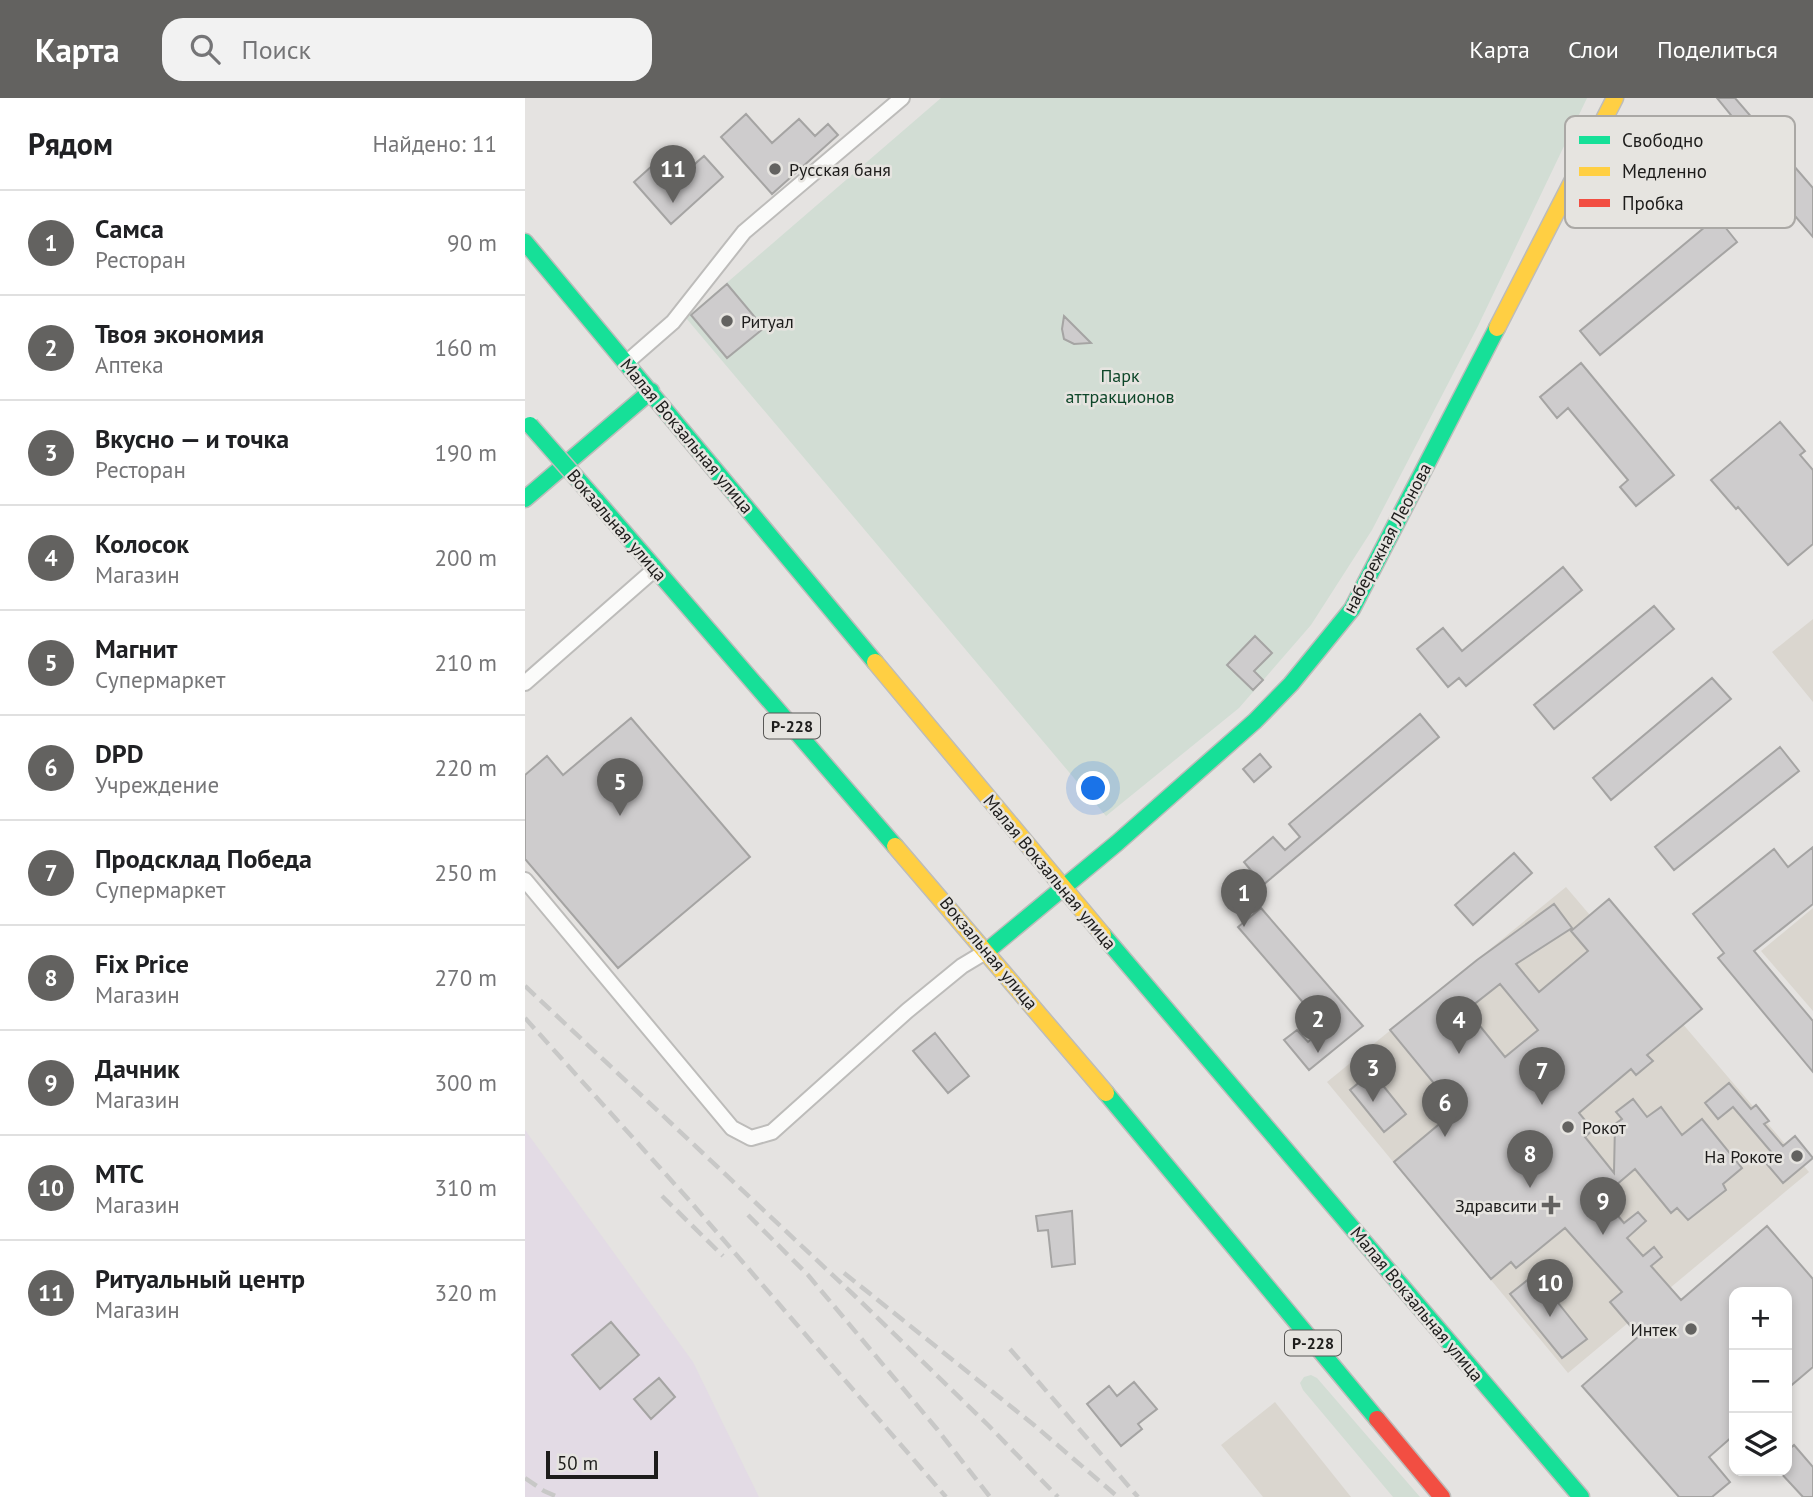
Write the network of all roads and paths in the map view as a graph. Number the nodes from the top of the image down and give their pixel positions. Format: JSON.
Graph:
{"nodes":[{"id":1,"x":902,"y":98,"type":"edge"},
{"id":2,"x":1615,"y":98,"type":"edge"},
{"id":3,"x":1606,"y":116,"type":"edge"},
{"id":4,"x":1565,"y":195,"type":"edge"},
{"id":5,"x":525,"y":242,"type":"edge"},
{"id":6,"x":626,"y":363,"type":"junction"},
{"id":7,"x":651,"y":391,"type":"junction"},
{"id":8,"x":528,"y":422,"type":"edge"},
{"id":9,"x":525,"y":499,"type":"edge"},
{"id":10,"x":655,"y":569,"type":"junction"},
{"id":11,"x":525,"y":683,"type":"edge"},
{"id":12,"x":525,"y":880,"type":"edge"},
{"id":13,"x":1063,"y":888,"type":"junction"},
{"id":14,"x":987,"y":951,"type":"junction"},
{"id":15,"x":1441,"y":1497,"type":"edge"},
{"id":16,"x":1581,"y":1497,"type":"edge"}],
"edges":[{"from":1,"to":6,"type":"street"},
{"from":2,"to":3,"type":"main road","name":"набережная Леонова"},
{"from":4,"to":13,"type":"main road","name":"набережная Леонова"},
{"from":5,"to":6,"type":"main road","name":"Малая Вокзальная улица"},
{"from":6,"to":7,"type":"main road","name":"Малая Вокзальная улица"},
{"from":7,"to":9,"type":"main road"},
{"from":7,"to":13,"type":"main road","name":"Малая Вокзальная улица"},
{"from":8,"to":10,"type":"main road","name":"Вокзальная улица","number":"Р-228","bridge":true},
{"from":10,"to":11,"type":"street"},
{"from":10,"to":14,"type":"main road","name":"Вокзальная улица","number":"Р-228"},
{"from":12,"to":14,"type":"street"},
{"from":13,"to":14,"type":"main road","name":"набережная Леонова"},
{"from":13,"to":16,"type":"main road","name":"Малая Вокзальная улица"},
{"from":14,"to":15,"type":"main road","name":"Вокзальная улица","number":"Р-228"}]}
